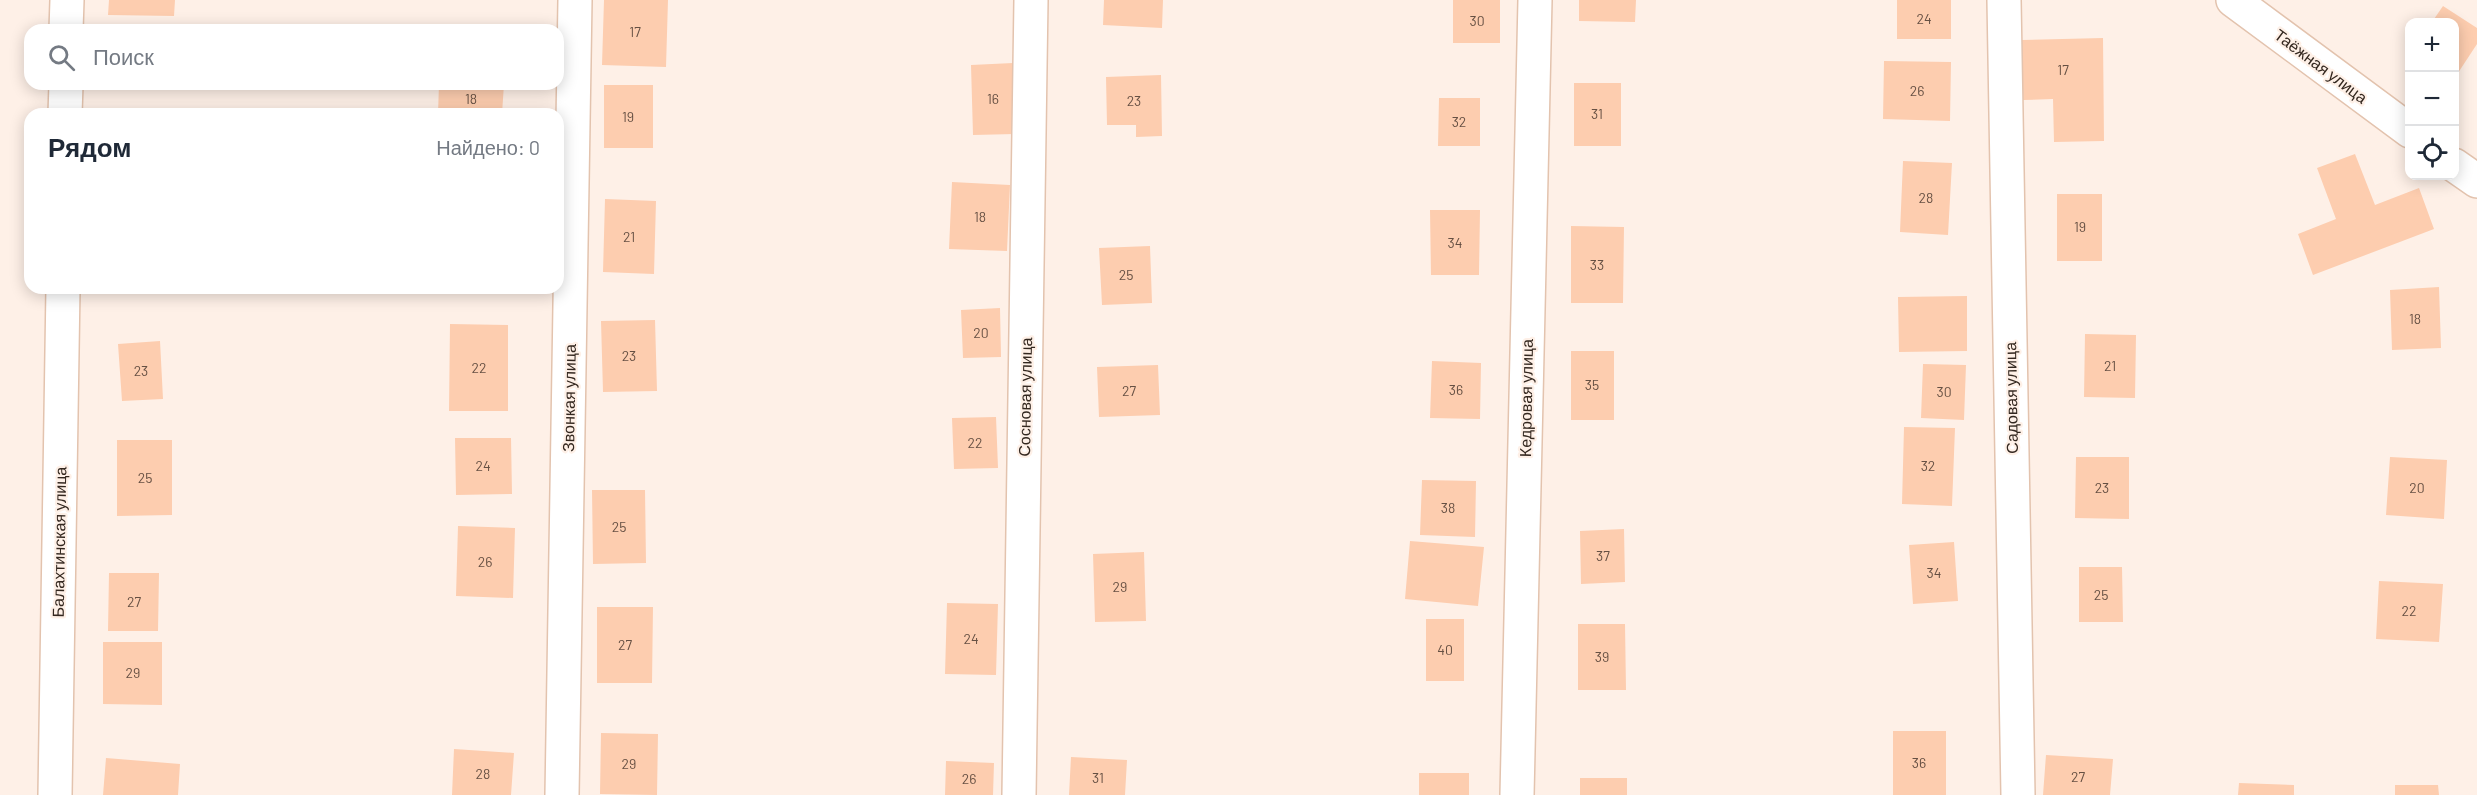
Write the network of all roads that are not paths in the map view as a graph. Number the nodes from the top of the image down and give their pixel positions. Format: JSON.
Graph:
{"nodes":[{"id":1,"x":67,"y":0,"type":"edge"},
{"id":2,"x":575,"y":0,"type":"edge"},
{"id":3,"x":1031,"y":0,"type":"edge"},
{"id":4,"x":1535,"y":0,"type":"edge"},
{"id":5,"x":2004,"y":0,"type":"edge"},
{"id":6,"x":2233,"y":0,"type":"edge"},
{"id":7,"x":66,"y":24,"type":"edge"},
{"id":8,"x":66,"y":90,"type":"edge"},
{"id":9,"x":65,"y":108,"type":"edge"},
{"id":10,"x":2405,"y":128,"type":"edge"},
{"id":11,"x":2459,"y":168,"type":"edge"},
{"id":12,"x":2477,"y":181,"type":"edge"},
{"id":13,"x":63,"y":294,"type":"edge"},
{"id":14,"x":55,"y":795,"type":"edge"},
{"id":15,"x":562,"y":795,"type":"edge"},
{"id":16,"x":1019,"y":795,"type":"edge"},
{"id":17,"x":1517,"y":795,"type":"edge"},
{"id":18,"x":2018,"y":795,"type":"edge"}],
"edges":[{"from":1,"to":7,"type":"street"},
{"from":2,"to":15,"type":"street","name":"Звонкая улица"},
{"from":3,"to":16,"type":"street","name":"Сосновая улица"},
{"from":4,"to":17,"type":"street","name":"Кедровая улица"},
{"from":5,"to":18,"type":"street","name":"Садовая улица"},
{"from":6,"to":10,"type":"street","name":"Таёжная улица"},
{"from":8,"to":9,"type":"street"},
{"from":11,"to":12,"type":"street"},
{"from":13,"to":14,"type":"street","name":"Балахтинская улица"}]}
